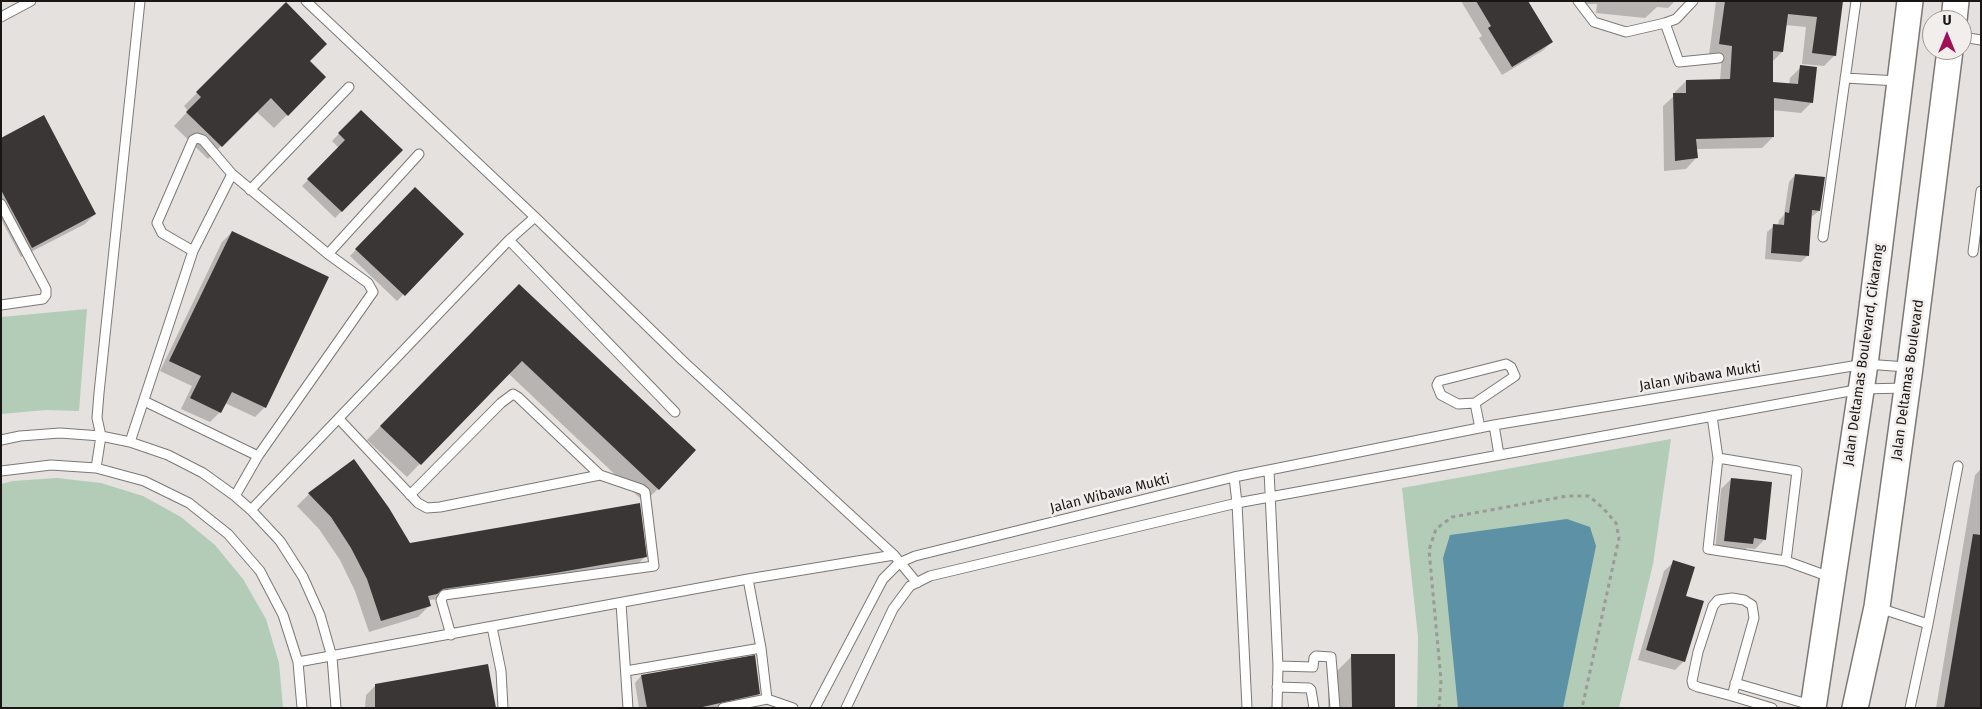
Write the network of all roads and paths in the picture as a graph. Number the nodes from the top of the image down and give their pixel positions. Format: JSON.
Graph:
{"nodes":[{"id":1,"x":31,"y":1,"type":"edge"},
{"id":2,"x":140,"y":1,"type":"edge"},
{"id":3,"x":306,"y":1,"type":"edge"},
{"id":4,"x":1578,"y":1,"type":"edge"},
{"id":5,"x":1693,"y":1,"type":"edge"},
{"id":6,"x":1856,"y":1,"type":"edge"},
{"id":7,"x":1910,"y":1,"type":"edge"},
{"id":8,"x":1,"y":18,"type":"edge"},
{"id":9,"x":1665,"y":23,"type":"junction"},
{"id":10,"x":1719,"y":58,"type":"dead end"},
{"id":11,"x":1949,"y":60,"type":"edge"},
{"id":12,"x":1845,"y":78,"type":"junction"},
{"id":13,"x":1899,"y":81,"type":"junction"},
{"id":14,"x":350,"y":87,"type":"dead end"},
{"id":15,"x":420,"y":154,"type":"dead end"},
{"id":16,"x":232,"y":174,"type":"junction"},
{"id":17,"x":250,"y":190,"type":"junction"},
{"id":18,"x":1981,"y":191,"type":"edge"},
{"id":19,"x":1,"y":204,"type":"edge"},
{"id":20,"x":535,"y":217,"type":"junction"},
{"id":21,"x":1823,"y":237,"type":"dead end"},
{"id":22,"x":509,"y":240,"type":"junction"},
{"id":23,"x":193,"y":251,"type":"junction"},
{"id":24,"x":1973,"y":252,"type":"dead end"},
{"id":25,"x":328,"y":254,"type":"junction"},
{"id":26,"x":1,"y":305,"type":"edge"},
{"id":27,"x":1865,"y":364,"type":"junction"},
{"id":28,"x":1908,"y":378,"type":"junction"},
{"id":29,"x":1861,"y":389,"type":"junction"},
{"id":30,"x":144,"y":401,"type":"junction"},
{"id":31,"x":1475,"y":403,"type":"junction"},
{"id":32,"x":676,"y":412,"type":"dead end"},
{"id":33,"x":1712,"y":416,"type":"junction"},
{"id":34,"x":338,"y":419,"type":"junction"},
{"id":35,"x":1494,"y":425,"type":"junction"},
{"id":36,"x":1480,"y":428,"type":"junction"},
{"id":37,"x":101,"y":436,"type":"junction"},
{"id":38,"x":1,"y":440,"type":"edge"},
{"id":39,"x":130,"y":442,"type":"junction"},
{"id":40,"x":1499,"y":455,"type":"junction"},
{"id":41,"x":258,"y":456,"type":"junction"},
{"id":42,"x":1718,"y":458,"type":"junction"},
{"id":43,"x":1958,"y":466,"type":"dead end"},
{"id":44,"x":96,"y":468,"type":"junction"},
{"id":45,"x":1270,"y":470,"type":"junction"},
{"id":46,"x":1,"y":471,"type":"edge"},
{"id":47,"x":600,"y":475,"type":"junction"},
{"id":48,"x":1234,"y":477,"type":"junction"},
{"id":49,"x":410,"y":495,"type":"junction"},
{"id":50,"x":235,"y":496,"type":"junction"},
{"id":51,"x":1271,"y":497,"type":"junction"},
{"id":52,"x":1237,"y":504,"type":"junction"},
{"id":53,"x":251,"y":510,"type":"junction"},
{"id":54,"x":896,"y":559,"type":"junction"},
{"id":55,"x":1786,"y":561,"type":"junction"},
{"id":56,"x":1833,"y":578,"type":"junction"},
{"id":57,"x":748,"y":579,"type":"junction"},
{"id":58,"x":917,"y":583,"type":"junction"},
{"id":59,"x":621,"y":603,"type":"junction"},
{"id":60,"x":1876,"y":607,"type":"junction"},
{"id":61,"x":1928,"y":624,"type":"junction"},
{"id":62,"x":492,"y":627,"type":"junction"},
{"id":63,"x":450,"y":635,"type":"junction"},
{"id":64,"x":762,"y":648,"type":"junction"},
{"id":65,"x":332,"y":656,"type":"junction"},
{"id":66,"x":298,"y":662,"type":"junction"},
{"id":67,"x":1278,"y":666,"type":"junction"},
{"id":68,"x":626,"y":671,"type":"junction"},
{"id":69,"x":1735,"y":683,"type":"junction"},
{"id":70,"x":1277,"y":687,"type":"junction"},
{"id":71,"x":1732,"y":696,"type":"junction"},
{"id":72,"x":767,"y":699,"type":"junction"},
{"id":73,"x":1813,"y":707,"type":"edge"},
{"id":74,"x":302,"y":708,"type":"edge"},
{"id":75,"x":336,"y":708,"type":"edge"},
{"id":76,"x":503,"y":708,"type":"edge"},
{"id":77,"x":628,"y":708,"type":"edge"},
{"id":78,"x":724,"y":708,"type":"edge"},
{"id":79,"x":793,"y":708,"type":"edge"},
{"id":80,"x":816,"y":708,"type":"edge"},
{"id":81,"x":846,"y":708,"type":"edge"},
{"id":82,"x":1247,"y":708,"type":"edge"},
{"id":83,"x":1277,"y":708,"type":"edge"},
{"id":84,"x":1314,"y":708,"type":"edge"},
{"id":85,"x":1335,"y":708,"type":"edge"},
{"id":86,"x":1439,"y":708,"type":"edge"},
{"id":87,"x":1582,"y":708,"type":"edge"},
{"id":88,"x":1772,"y":708,"type":"edge"},
{"id":89,"x":1855,"y":708,"type":"edge"},
{"id":90,"x":1910,"y":708,"type":"edge"}],
"edges":[{"from":1,"to":8,"type":"lane"},
{"from":2,"to":37,"type":"lane"},
{"from":3,"to":20,"type":"lane"},
{"from":4,"to":9,"type":"lane"},
{"from":5,"to":9,"type":"lane"},
{"from":6,"to":12,"type":"lane"},
{"from":7,"to":13,"type":"street","name":"Jalan Deltamas Boulevard, Cikarang"},
{"from":9,"to":10,"type":"lane"},
{"from":11,"to":28,"type":"street","name":"Jalan Deltamas Boulevard"},
{"from":12,"to":13,"type":"lane"},
{"from":12,"to":21,"type":"lane"},
{"from":13,"to":27,"type":"street","name":"Jalan Deltamas Boulevard, Cikarang"},
{"from":14,"to":17,"type":"lane"},
{"from":15,"to":25,"type":"lane"},
{"from":16,"to":17,"type":"lane"},
{"from":16,"to":23,"type":"lane"},
{"from":16,"to":23,"type":"lane"},
{"from":17,"to":25,"type":"lane"},
{"from":18,"to":24,"type":"lane"},
{"from":19,"to":26,"type":"lane"},
{"from":20,"to":22,"type":"lane"},
{"from":20,"to":54,"type":"lane"},
{"from":22,"to":32,"type":"lane"},
{"from":22,"to":34,"type":"lane"},
{"from":23,"to":30,"type":"lane"},
{"from":25,"to":41,"type":"lane"},
{"from":27,"to":28,"type":"lane","name":"Jalan Wibawa Mukti"},
{"from":27,"to":29,"type":"street","name":"Jalan Deltamas Boulevard, Cikarang"},
{"from":27,"to":35,"type":"lane","name":"Jalan Wibawa Mukti"},
{"from":28,"to":29,"type":"lane"},
{"from":28,"to":60,"type":"street","name":"Jalan Deltamas Boulevard"},
{"from":29,"to":33,"type":"lane"},
{"from":29,"to":56,"type":"street","name":"Jalan Deltamas Boulevard, Cikarang"},
{"from":30,"to":39,"type":"lane"},
{"from":30,"to":41,"type":"lane"},
{"from":31,"to":31,"type":"lane"},
{"from":31,"to":36,"type":"lane"},
{"from":33,"to":40,"type":"lane"},
{"from":33,"to":42,"type":"lane"},
{"from":34,"to":49,"type":"lane"},
{"from":34,"to":53,"type":"lane"},
{"from":35,"to":36,"type":"lane","name":"Jalan Wibawa Mukti"},
{"from":35,"to":40,"type":"lane"},
{"from":36,"to":45,"type":"lane","name":"Jalan Wibawa Mukti"},
{"from":37,"to":38,"type":"lane"},
{"from":37,"to":39,"type":"lane"},
{"from":37,"to":44,"type":"lane"},
{"from":39,"to":50,"type":"lane"},
{"from":40,"to":51,"type":"lane"},
{"from":41,"to":50,"type":"lane"},
{"from":42,"to":55,"type":"lane"},
{"from":42,"to":55,"type":"lane"},
{"from":43,"to":61,"type":"lane"},
{"from":44,"to":46,"type":"lane"},
{"from":44,"to":66,"type":"lane"},
{"from":45,"to":48,"type":"lane","name":"Jalan Wibawa Mukti"},
{"from":45,"to":51,"type":"lane"},
{"from":47,"to":49,"type":"lane"},
{"from":47,"to":49,"type":"lane"},
{"from":47,"to":63,"type":"lane"},
{"from":48,"to":52,"type":"lane"},
{"from":48,"to":54,"type":"lane","name":"Jalan Wibawa Mukti"},
{"from":50,"to":53,"type":"lane"},
{"from":51,"to":52,"type":"lane"},
{"from":51,"to":67,"type":"lane"},
{"from":52,"to":58,"type":"lane"},
{"from":52,"to":82,"type":"lane"},
{"from":53,"to":65,"type":"lane"},
{"from":54,"to":57,"type":"lane"},
{"from":54,"to":58,"type":"lane"},
{"from":54,"to":80,"type":"lane","name":"Jalan Wibawa Mukti"},
{"from":55,"to":56,"type":"lane"},
{"from":56,"to":73,"type":"street","name":"Jalan Deltamas Boulevard, Cikarang"},
{"from":57,"to":59,"type":"lane"},
{"from":57,"to":64,"type":"lane"},
{"from":58,"to":81,"type":"lane"},
{"from":59,"to":62,"type":"lane"},
{"from":59,"to":68,"type":"lane"},
{"from":60,"to":61,"type":"lane"},
{"from":60,"to":89,"type":"street","name":"Jalan Deltamas Boulevard"},
{"from":61,"to":90,"type":"lane"},
{"from":62,"to":63,"type":"lane"},
{"from":62,"to":76,"type":"lane"},
{"from":63,"to":65,"type":"lane"},
{"from":64,"to":68,"type":"lane"},
{"from":64,"to":72,"type":"lane"},
{"from":65,"to":66,"type":"lane"},
{"from":65,"to":75,"type":"lane"},
{"from":66,"to":74,"type":"lane"},
{"from":67,"to":70,"type":"lane"},
{"from":67,"to":85,"type":"lane"},
{"from":68,"to":77,"type":"lane"},
{"from":69,"to":71,"type":"lane"},
{"from":69,"to":71,"type":"lane"},
{"from":69,"to":73,"type":"lane"},
{"from":70,"to":83,"type":"lane"},
{"from":70,"to":84,"type":"lane"},
{"from":71,"to":88,"type":"lane"},
{"from":72,"to":78,"type":"lane"},
{"from":72,"to":79,"type":"lane"},
{"from":86,"to":87,"type":"path"}]}
